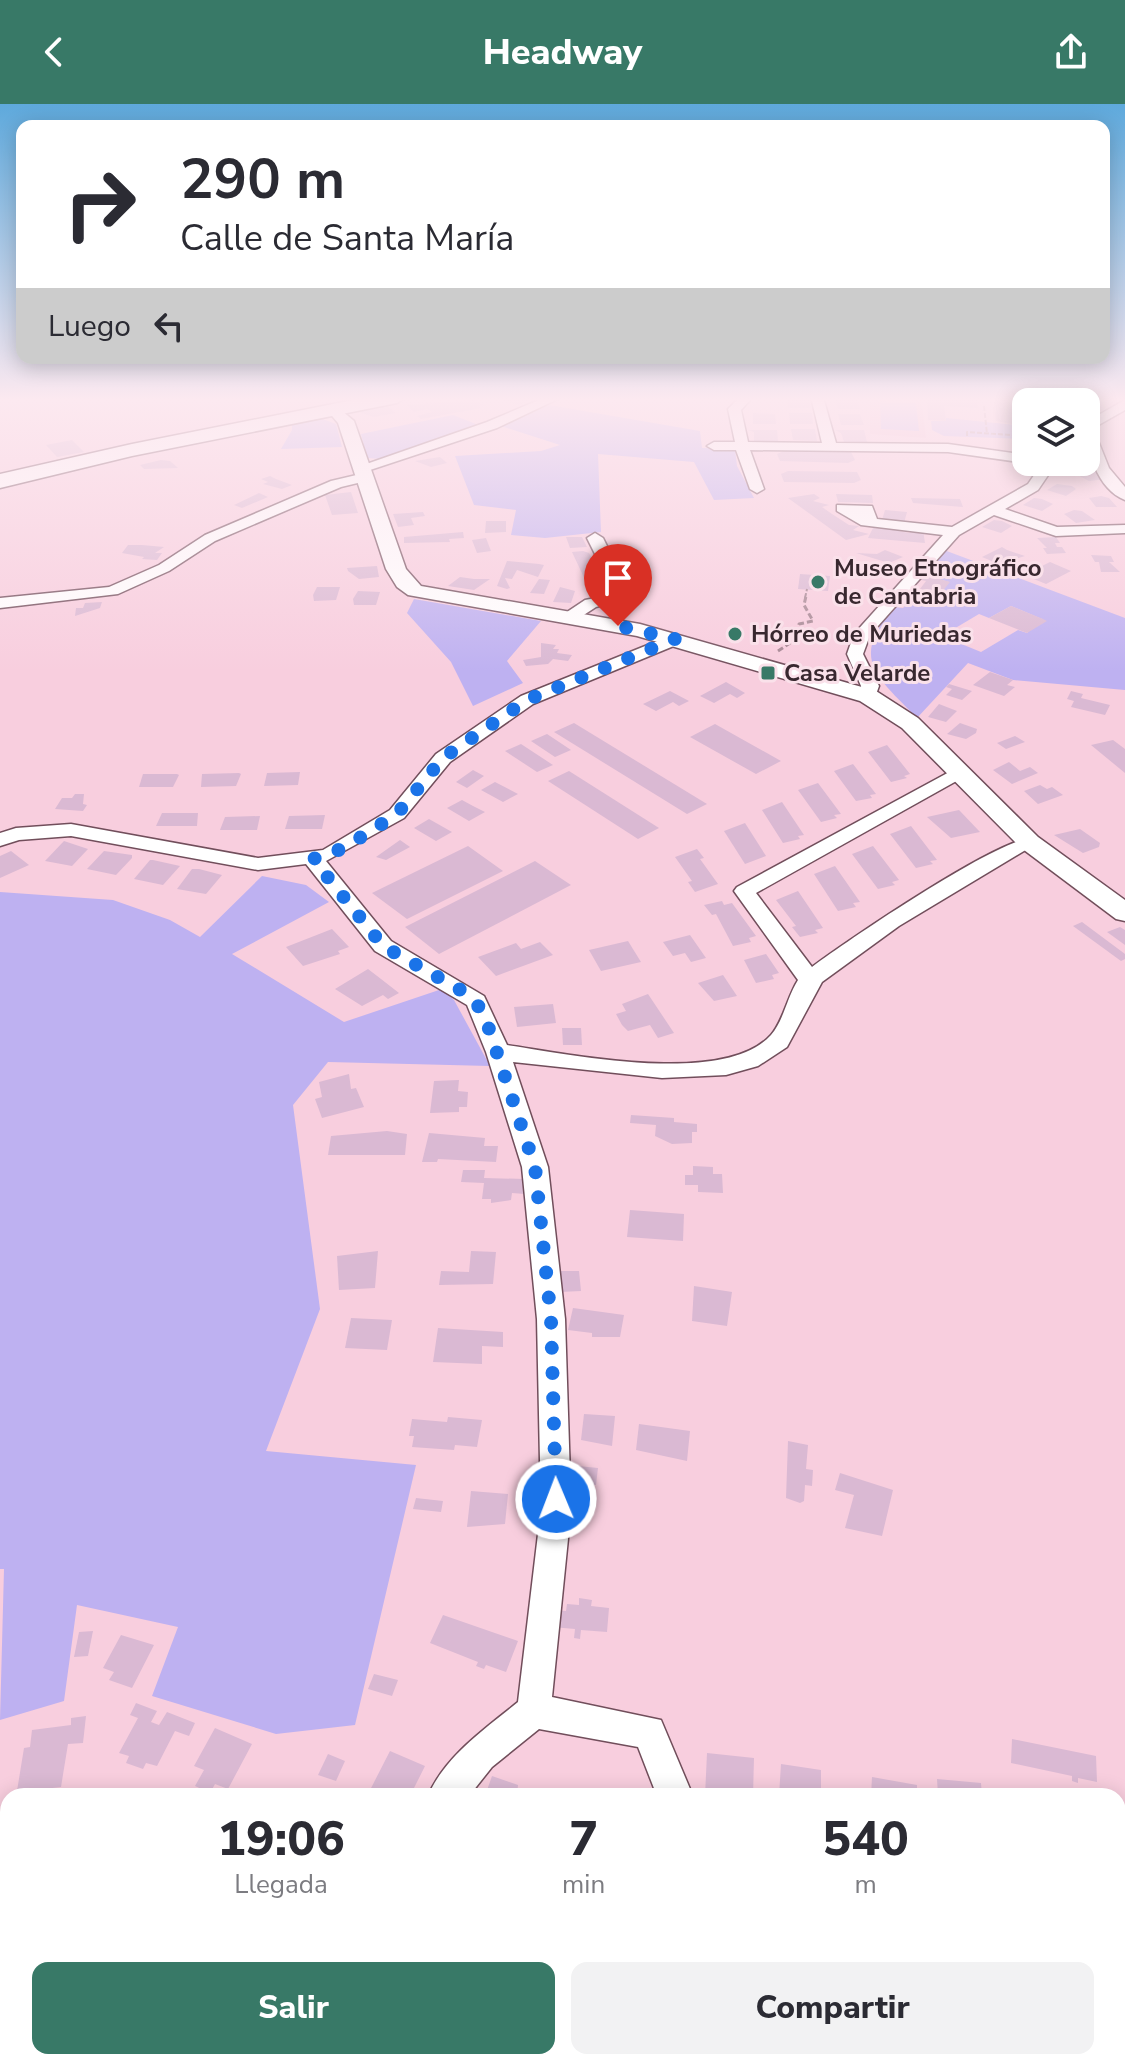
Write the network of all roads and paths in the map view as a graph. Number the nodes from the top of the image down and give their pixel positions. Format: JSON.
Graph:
{"nodes":[{"id":1,"x":325,"y":489,"type":"edge"},
{"id":2,"x":370,"y":489,"type":"edge"},
{"id":3,"x":1030,"y":489,"type":"edge"},
{"id":4,"x":993,"y":510,"type":"junction"},
{"id":5,"x":871,"y":523,"type":"dead end"},
{"id":6,"x":1125,"y":529,"type":"edge"},
{"id":7,"x":954,"y":532,"type":"junction"},
{"id":8,"x":595,"y":538,"type":"dead end"},
{"id":9,"x":807,"y":589,"type":"dead end"},
{"id":10,"x":0,"y":603,"type":"edge"},
{"id":11,"x":570,"y":617,"type":"junction"},
{"id":12,"x":675,"y":639,"type":"junction"},
{"id":13,"x":765,"y":664,"type":"junction"},
{"id":14,"x":868,"y":696,"type":"junction"},
{"id":15,"x":960,"y":774,"type":"junction"},
{"id":16,"x":0,"y":840,"type":"edge"},
{"id":17,"x":1029,"y":842,"type":"junction"},
{"id":18,"x":313,"y":859,"type":"junction"},
{"id":19,"x":1125,"y":913,"type":"edge"},
{"id":20,"x":810,"y":980,"type":"junction"},
{"id":21,"x":498,"y":1052,"type":"junction"},
{"id":22,"x":534,"y":1711,"type":"junction"},
{"id":23,"x":453,"y":1788,"type":"edge"},
{"id":24,"x":672,"y":1788,"type":"edge"}],
"edges":[{"from":1,"to":10,"type":"street"},
{"from":2,"to":11,"type":"street"},
{"from":3,"to":4,"type":"street"},
{"from":4,"to":6,"type":"street"},
{"from":4,"to":7,"type":"street"},
{"from":5,"to":7,"type":"street"},
{"from":7,"to":14,"type":"street"},
{"from":8,"to":11,"type":"street"},
{"from":9,"to":13,"type":"path"},
{"from":11,"to":12,"type":"street"},
{"from":12,"to":13,"type":"street"},
{"from":12,"to":18,"type":"street"},
{"from":13,"to":14,"type":"street"},
{"from":14,"to":15,"type":"street"},
{"from":15,"to":17,"type":"street"},
{"from":15,"to":20,"type":"street"},
{"from":16,"to":18,"type":"street"},
{"from":17,"to":19,"type":"street"},
{"from":17,"to":20,"type":"street"},
{"from":18,"to":21,"type":"street"},
{"from":20,"to":21,"type":"street"},
{"from":21,"to":22,"type":"street"},
{"from":22,"to":23,"type":"street"},
{"from":22,"to":24,"type":"street"}]}
